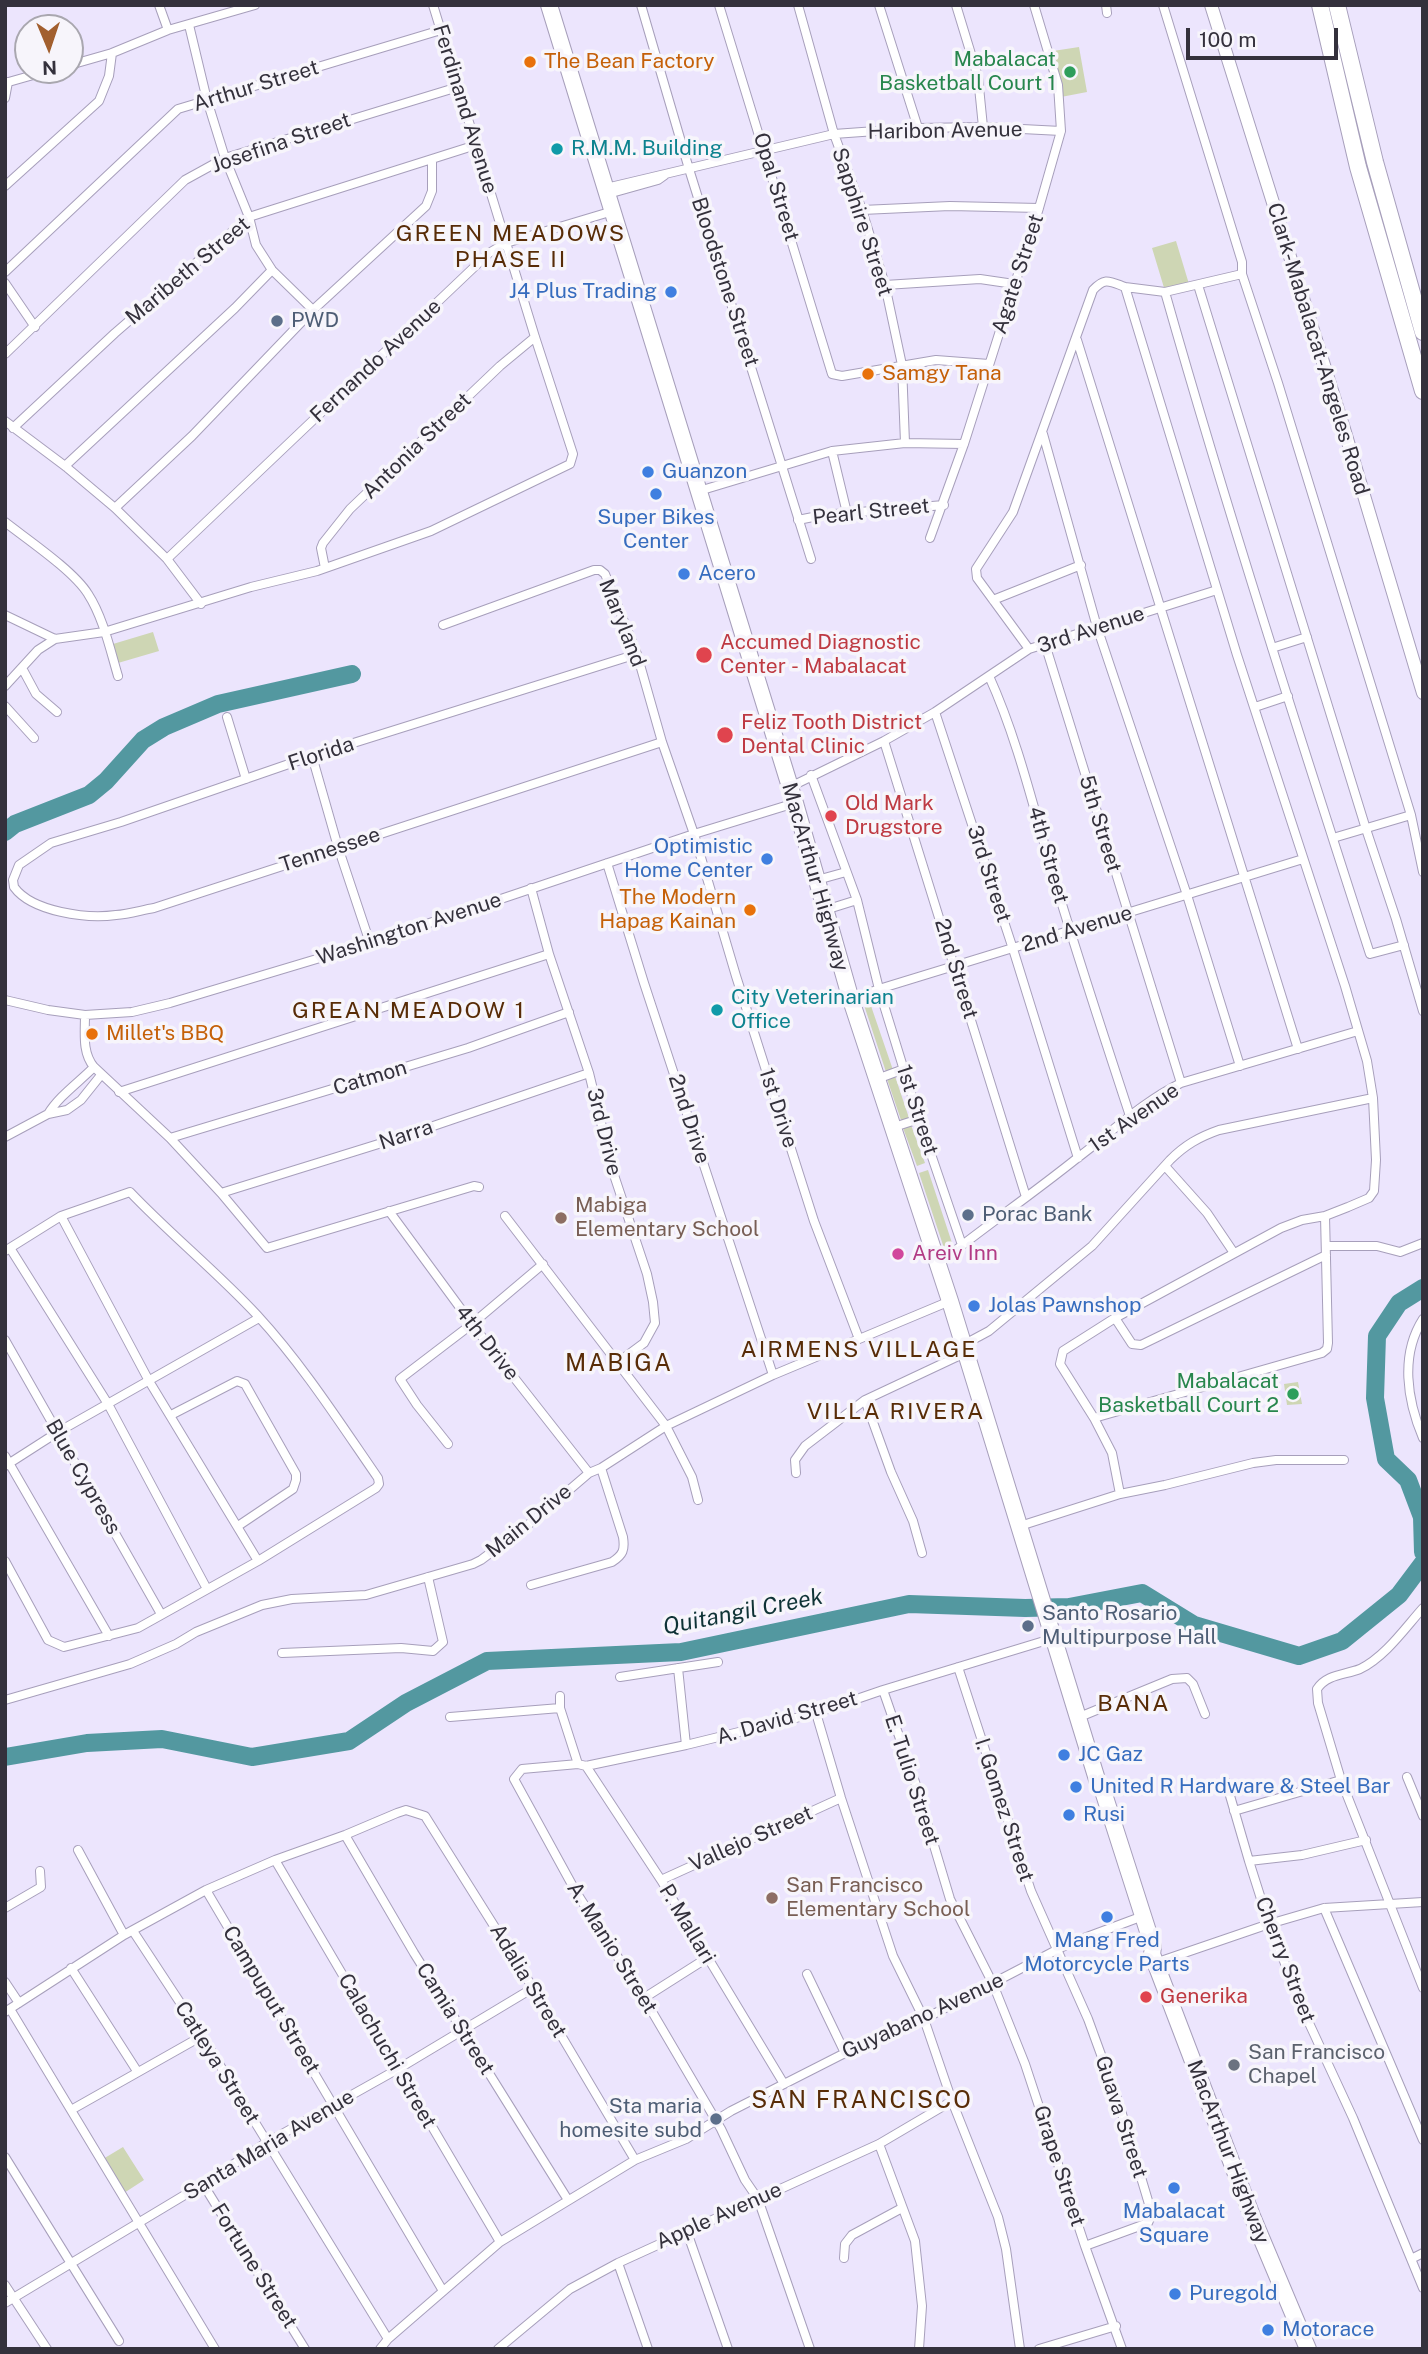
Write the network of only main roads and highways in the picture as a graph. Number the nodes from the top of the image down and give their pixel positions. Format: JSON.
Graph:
{"nodes":[{"id":1,"x":549,"y":5,"type":"edge"},
{"id":2,"x":1211,"y":5,"type":"edge"},
{"id":3,"x":1320,"y":5,"type":"edge"},
{"id":4,"x":1337,"y":5,"type":"edge"},
{"id":5,"x":1423,"y":332,"type":"edge"},
{"id":6,"x":1423,"y":391,"type":"edge"},
{"id":7,"x":1423,"y":693,"type":"edge"},
{"id":8,"x":1099,"y":1786,"type":"junction"},
{"id":9,"x":1154,"y":1959,"type":"junction"},
{"id":10,"x":1308,"y":2349,"type":"edge"}],
"edges":[{"from":1,"to":8,"type":"highway","name":"MacArthur Highway"},
{"from":2,"to":7,"type":"main road","name":"Clark-Mabalacat-Angeles Road"},
{"from":3,"to":6,"type":"highway"},
{"from":4,"to":5,"type":"highway"},
{"from":8,"to":9,"type":"highway","name":"MacArthur Highway"},
{"from":8,"to":9,"type":"highway","name":"MacArthur Highway"},
{"from":9,"to":10,"type":"highway","name":"MacArthur Highway"}]}
